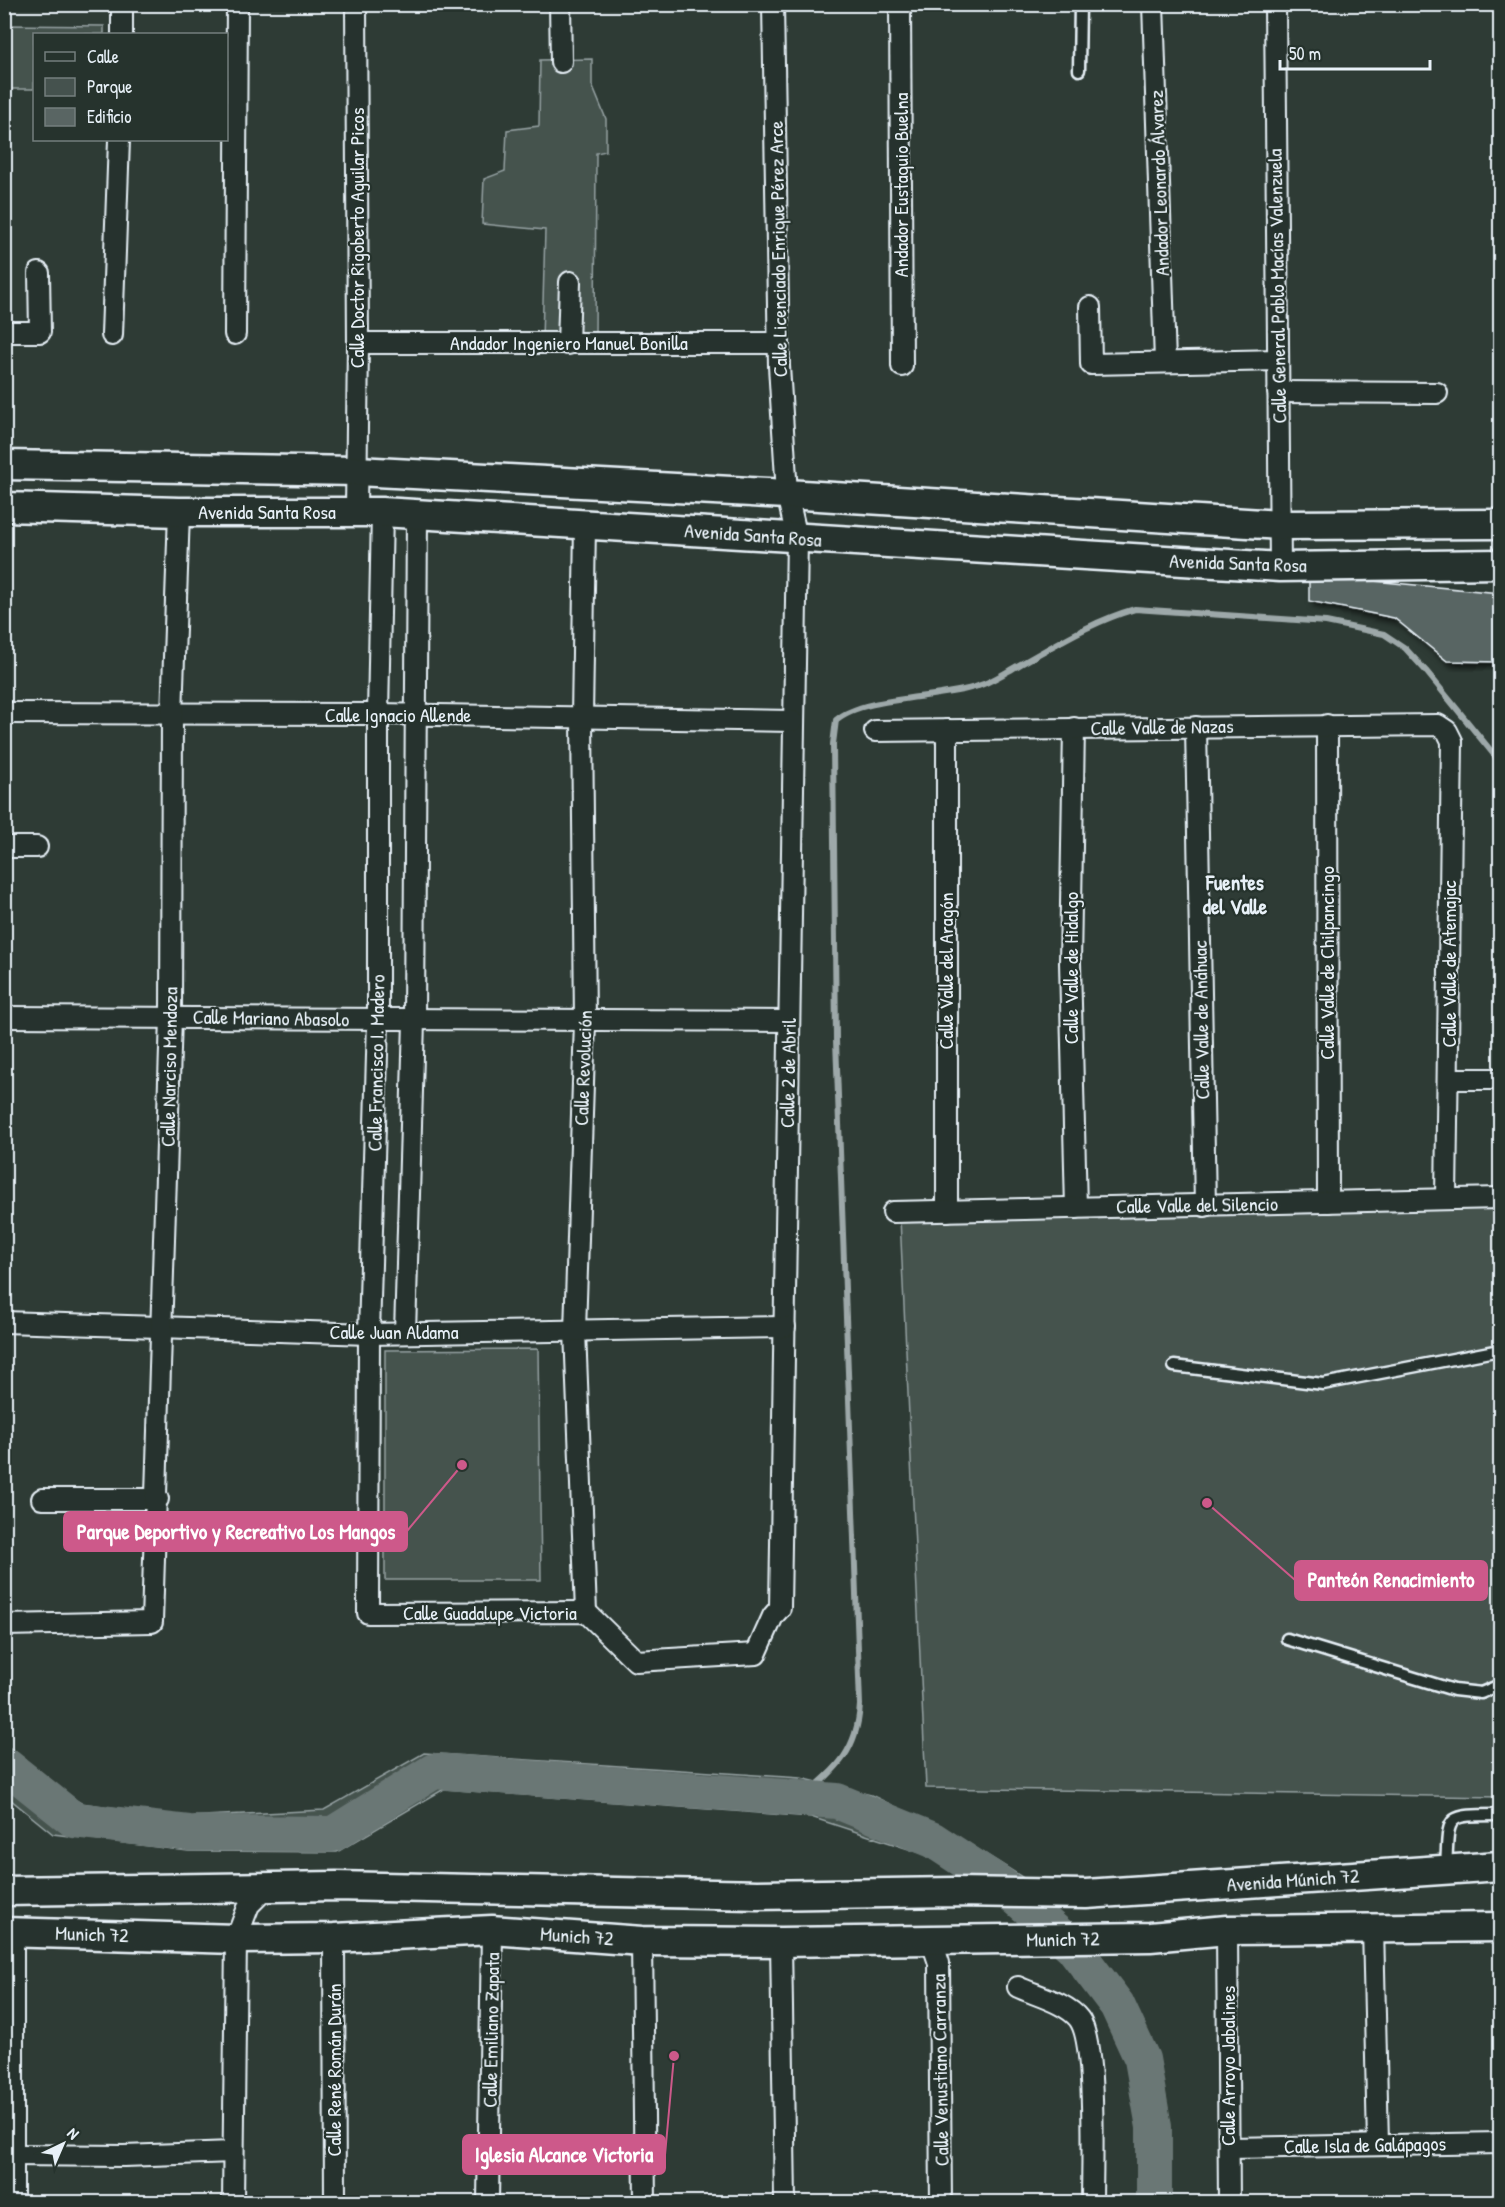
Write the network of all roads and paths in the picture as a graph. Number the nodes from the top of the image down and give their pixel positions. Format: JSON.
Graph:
{"nodes":[{"id":1,"x":122,"y":4,"type":"edge"},
{"id":2,"x":237,"y":4,"type":"edge"},
{"id":3,"x":356,"y":4,"type":"edge"},
{"id":4,"x":560,"y":4,"type":"edge"},
{"id":5,"x":773,"y":4,"type":"edge"},
{"id":6,"x":900,"y":4,"type":"edge"},
{"id":7,"x":1080,"y":4,"type":"edge"},
{"id":8,"x":1153,"y":4,"type":"edge"},
{"id":9,"x":1275,"y":4,"type":"edge"},
{"id":10,"x":122,"y":33,"type":"edge"},
{"id":11,"x":561,"y":62,"type":"dead end"},
{"id":12,"x":1079,"y":70,"type":"dead end"},
{"id":13,"x":119,"y":141,"type":"edge"},
{"id":14,"x":39,"y":273,"type":"dead end"},
{"id":15,"x":570,"y":282,"type":"dead end"},
{"id":16,"x":1090,"y":307,"type":"dead end"},
{"id":17,"x":4,"y":332,"type":"edge"},
{"id":18,"x":235,"y":334,"type":"dead end"},
{"id":19,"x":112,"y":335,"type":"dead end"},
{"id":20,"x":358,"y":343,"type":"junction"},
{"id":21,"x":779,"y":343,"type":"junction"},
{"id":22,"x":568,"y":344,"type":"junction"},
{"id":23,"x":1277,"y":360,"type":"junction"},
{"id":24,"x":1165,"y":362,"type":"junction"},
{"id":25,"x":902,"y":366,"type":"dead end"},
{"id":26,"x":1278,"y":392,"type":"junction"},
{"id":27,"x":1437,"y":393,"type":"dead end"},
{"id":28,"x":4,"y":465,"type":"edge"},
{"id":29,"x":357,"y":471,"type":"junction"},
{"id":30,"x":787,"y":494,"type":"junction"},
{"id":31,"x":4,"y":507,"type":"edge"},
{"id":32,"x":179,"y":512,"type":"junction"},
{"id":33,"x":369,"y":512,"type":"junction"},
{"id":34,"x":417,"y":514,"type":"junction"},
{"id":35,"x":585,"y":524,"type":"junction"},
{"id":36,"x":1500,"y":524,"type":"edge"},
{"id":37,"x":1280,"y":525,"type":"junction"},
{"id":38,"x":796,"y":538,"type":"junction"},
{"id":39,"x":1500,"y":564,"type":"edge"},
{"id":40,"x":1280,"y":567,"type":"junction"},
{"id":41,"x":4,"y":713,"type":"edge"},
{"id":42,"x":378,"y":714,"type":"junction"},
{"id":43,"x":172,"y":715,"type":"junction"},
{"id":44,"x":414,"y":716,"type":"junction"},
{"id":45,"x":582,"y":717,"type":"junction"},
{"id":46,"x":792,"y":721,"type":"junction"},
{"id":47,"x":1328,"y":724,"type":"junction"},
{"id":48,"x":1196,"y":727,"type":"junction"},
{"id":49,"x":1074,"y":728,"type":"junction"},
{"id":50,"x":947,"y":730,"type":"junction"},
{"id":51,"x":875,"y":731,"type":"dead end"},
{"id":52,"x":1448,"y":731,"type":"joint"},
{"id":53,"x":4,"y":847,"type":"edge"},
{"id":54,"x":37,"y":847,"type":"dead end"},
{"id":55,"x":4,"y":1017,"type":"edge"},
{"id":56,"x":171,"y":1017,"type":"junction"},
{"id":57,"x":378,"y":1020,"type":"junction"},
{"id":58,"x":414,"y":1021,"type":"junction"},
{"id":59,"x":585,"y":1021,"type":"junction"},
{"id":60,"x":789,"y":1021,"type":"junction"},
{"id":61,"x":1448,"y":1079,"type":"junction"},
{"id":62,"x":1500,"y":1079,"type":"edge"},
{"id":63,"x":1446,"y":1198,"type":"junction"},
{"id":64,"x":1500,"y":1198,"type":"edge"},
{"id":65,"x":1328,"y":1202,"type":"junction"},
{"id":66,"x":1205,"y":1206,"type":"junction"},
{"id":67,"x":1076,"y":1208,"type":"junction"},
{"id":68,"x":947,"y":1211,"type":"junction"},
{"id":69,"x":894,"y":1212,"type":"dead end"},
{"id":70,"x":4,"y":1322,"type":"edge"},
{"id":71,"x":163,"y":1327,"type":"junction"},
{"id":72,"x":785,"y":1327,"type":"junction"},
{"id":73,"x":575,"y":1330,"type":"junction"},
{"id":74,"x":405,"y":1333,"type":"junction"},
{"id":75,"x":369,"y":1334,"type":"junction"},
{"id":76,"x":1500,"y":1350,"type":"edge"},
{"id":77,"x":1174,"y":1366,"type":"dead end"},
{"id":78,"x":42,"y":1499,"type":"dead end"},
{"id":79,"x":158,"y":1499,"type":"junction"},
{"id":80,"x":780,"y":1608,"type":"joint"},
{"id":81,"x":586,"y":1612,"type":"junction"},
{"id":82,"x":368,"y":1613,"type":"joint"},
{"id":83,"x":4,"y":1625,"type":"edge"},
{"id":84,"x":1287,"y":1639,"type":"dead end"},
{"id":85,"x":1500,"y":1685,"type":"edge"},
{"id":86,"x":1500,"y":1815,"type":"edge"},
{"id":87,"x":1500,"y":1866,"type":"edge"},
{"id":88,"x":1446,"y":1870,"type":"junction"},
{"id":89,"x":267,"y":1887,"type":"junction"},
{"id":90,"x":4,"y":1891,"type":"edge"},
{"id":91,"x":1373,"y":1927,"type":"junction"},
{"id":92,"x":1500,"y":1927,"type":"edge"},
{"id":93,"x":492,"y":1930,"type":"junction"},
{"id":94,"x":1227,"y":1930,"type":"junction"},
{"id":95,"x":9,"y":1932,"type":"edge"},
{"id":96,"x":236,"y":1938,"type":"junction"},
{"id":97,"x":334,"y":1938,"type":"junction"},
{"id":98,"x":932,"y":1939,"type":"junction"},
{"id":99,"x":642,"y":1941,"type":"junction"},
{"id":100,"x":781,"y":1942,"type":"junction"},
{"id":101,"x":1018,"y":1987,"type":"dead end"},
{"id":102,"x":1500,"y":2143,"type":"edge"},
{"id":103,"x":1378,"y":2144,"type":"junction"},
{"id":104,"x":1229,"y":2148,"type":"junction"},
{"id":105,"x":232,"y":2152,"type":"junction"},
{"id":106,"x":11,"y":2155,"type":"junction"},
{"id":107,"x":13,"y":2202,"type":"edge"},
{"id":108,"x":233,"y":2202,"type":"edge"},
{"id":109,"x":335,"y":2202,"type":"edge"},
{"id":110,"x":488,"y":2202,"type":"edge"},
{"id":111,"x":645,"y":2202,"type":"edge"},
{"id":112,"x":785,"y":2202,"type":"edge"},
{"id":113,"x":941,"y":2202,"type":"edge"},
{"id":114,"x":1092,"y":2202,"type":"edge"},
{"id":115,"x":1228,"y":2202,"type":"edge"}],
"edges":[{"from":1,"to":10,"type":"street"},
{"from":2,"to":18,"type":"street"},
{"from":3,"to":20,"type":"street","name":"Calle Doctor Rigoberto Aguilar Picos"},
{"from":4,"to":11,"type":"street"},
{"from":5,"to":21,"type":"street","name":"Calle Licenciado Enrique Pérez Arce"},
{"from":6,"to":25,"type":"street","name":"Andador Eustaquio Buelna"},
{"from":7,"to":12,"type":"lane"},
{"from":8,"to":24,"type":"street","name":"Andador Leonardo Álvarez"},
{"from":9,"to":23,"type":"street","name":"Calle General Pablo Macías Valenzuela"},
{"from":13,"to":19,"type":"street"},
{"from":14,"to":17,"type":"street"},
{"from":15,"to":22,"type":"street"},
{"from":16,"to":24,"type":"street"},
{"from":20,"to":22,"type":"street","name":"Andador Ingeniero Manuel Bonilla"},
{"from":20,"to":29,"type":"street","name":"Calle Doctor Rigoberto Aguilar Picos"},
{"from":21,"to":22,"type":"street","name":"Andador Ingeniero Manuel Bonilla"},
{"from":21,"to":30,"type":"street","name":"Calle Licenciado Enrique Pérez Arce"},
{"from":23,"to":24,"type":"street"},
{"from":23,"to":26,"type":"street","name":"Calle General Pablo Macías Valenzuela"},
{"from":26,"to":27,"type":"street"},
{"from":26,"to":37,"type":"street","name":"Calle General Pablo Macías Valenzuela"},
{"from":28,"to":29,"type":"main road","name":"Avenida Santa Rosa"},
{"from":29,"to":30,"type":"main road","name":"Avenida Santa Rosa"},
{"from":29,"to":33,"type":"street","name":"Calle Doctor Rigoberto Aguilar Picos"},
{"from":30,"to":37,"type":"main road","name":"Avenida Santa Rosa"},
{"from":30,"to":38,"type":"street","name":"Calle Licenciado Enrique Pérez Arce"},
{"from":31,"to":32,"type":"main road","name":"Avenida Santa Rosa"},
{"from":32,"to":33,"type":"main road","name":"Avenida Santa Rosa"},
{"from":32,"to":43,"type":"street","name":"Calle Narciso Mendoza"},
{"from":33,"to":34,"type":"main road","name":"Avenida Santa Rosa"},
{"from":33,"to":42,"type":"street","name":"Calle Francisco I. Madero"},
{"from":34,"to":35,"type":"main road","name":"Avenida Santa Rosa"},
{"from":34,"to":44,"type":"street","name":"Calle Francisco I. Madero"},
{"from":35,"to":38,"type":"main road","name":"Avenida Santa Rosa"},
{"from":35,"to":45,"type":"street","name":"Calle Revolución"},
{"from":36,"to":37,"type":"main road","name":"Avenida Santa Rosa"},
{"from":37,"to":40,"type":"street","name":"Calle General Pablo Macías Valenzuela"},
{"from":38,"to":40,"type":"main road","name":"Avenida Santa Rosa"},
{"from":38,"to":46,"type":"street","name":"Calle 2 de Abril"},
{"from":39,"to":40,"type":"main road","name":"Avenida Santa Rosa"},
{"from":41,"to":43,"type":"street","name":"Calle Ignacio Allende"},
{"from":42,"to":43,"type":"street","name":"Calle Ignacio Allende"},
{"from":42,"to":44,"type":"street","name":"Calle Ignacio Allende"},
{"from":42,"to":57,"type":"street","name":"Calle Francisco I. Madero"},
{"from":43,"to":56,"type":"street","name":"Calle Narciso Mendoza"},
{"from":44,"to":45,"type":"street","name":"Calle Ignacio Allende"},
{"from":44,"to":58,"type":"street","name":"Calle Francisco I. Madero"},
{"from":45,"to":46,"type":"street","name":"Calle Ignacio Allende"},
{"from":45,"to":59,"type":"street","name":"Calle Revolución"},
{"from":46,"to":60,"type":"street","name":"Calle 2 de Abril"},
{"from":47,"to":48,"type":"street","name":"Calle Valle de Nazas"},
{"from":47,"to":52,"type":"street","name":"Calle Valle de Nazas"},
{"from":47,"to":65,"type":"street","name":"Calle Valle de Chilpancingo"},
{"from":48,"to":49,"type":"street","name":"Calle Valle de Nazas"},
{"from":48,"to":66,"type":"street","name":"Calle Valle de Anáhuac"},
{"from":49,"to":50,"type":"street","name":"Calle Valle de Nazas"},
{"from":49,"to":67,"type":"street","name":"Calle Valle de Hidalgo"},
{"from":50,"to":51,"type":"street","name":"Calle Valle de Nazas"},
{"from":50,"to":68,"type":"street","name":"Calle Valle del Aragón"},
{"from":52,"to":61,"type":"street","name":"Calle Valle de Atemajac"},
{"from":53,"to":54,"type":"street"},
{"from":55,"to":56,"type":"street","name":"Calle Mariano Abasolo"},
{"from":56,"to":57,"type":"street","name":"Calle Mariano Abasolo"},
{"from":56,"to":71,"type":"street","name":"Calle Narciso Mendoza"},
{"from":57,"to":58,"type":"street","name":"Calle Mariano Abasolo"},
{"from":57,"to":75,"type":"street","name":"Calle Francisco I. Madero"},
{"from":58,"to":59,"type":"street","name":"Calle Mariano Abasolo"},
{"from":58,"to":74,"type":"street","name":"Calle Francisco I. Madero"},
{"from":59,"to":60,"type":"street","name":"Calle Mariano Abasolo"},
{"from":59,"to":73,"type":"street","name":"Calle Revolución"},
{"from":60,"to":72,"type":"street","name":"Calle 2 de Abril"},
{"from":61,"to":62,"type":"street"},
{"from":61,"to":63,"type":"street","name":"Calle Valle de Atemajac"},
{"from":63,"to":64,"type":"street","name":"Calle Valle del Silencio"},
{"from":63,"to":65,"type":"street","name":"Calle Valle del Silencio"},
{"from":65,"to":66,"type":"street","name":"Calle Valle del Silencio"},
{"from":66,"to":67,"type":"street","name":"Calle Valle del Silencio"},
{"from":67,"to":68,"type":"street","name":"Calle Valle del Silencio"},
{"from":68,"to":69,"type":"street","name":"Calle Valle del Silencio"},
{"from":70,"to":71,"type":"street","name":"Calle Juan Aldama"},
{"from":71,"to":75,"type":"street","name":"Calle Juan Aldama"},
{"from":71,"to":79,"type":"street","name":"Calle Narciso Mendoza"},
{"from":72,"to":73,"type":"street","name":"Calle Juan Aldama"},
{"from":72,"to":80,"type":"street","name":"Calle 2 de Abril"},
{"from":73,"to":74,"type":"street","name":"Calle Juan Aldama"},
{"from":73,"to":81,"type":"street","name":"Calle Revolución"},
{"from":74,"to":75,"type":"street","name":"Calle Juan Aldama"},
{"from":75,"to":82,"type":"street","name":"Calle Francisco I. Madero"},
{"from":76,"to":77,"type":"lane"},
{"from":78,"to":79,"type":"street"},
{"from":79,"to":83,"type":"street","name":"Calle Narciso Mendoza"},
{"from":80,"to":81,"type":"street","name":"Calle Guadalupe Victoria"},
{"from":81,"to":82,"type":"street","name":"Calle Guadalupe Victoria"},
{"from":84,"to":85,"type":"lane"},
{"from":86,"to":88,"type":"lane"},
{"from":87,"to":88,"type":"main road","name":"Avenida Múnich 72"},
{"from":88,"to":89,"type":"main road","name":"Avenida Múnich 72"},
{"from":89,"to":90,"type":"main road"},
{"from":89,"to":96,"type":"street"},
{"from":91,"to":92,"type":"main road"},
{"from":91,"to":94,"type":"main road"},
{"from":91,"to":103,"type":"street"},
{"from":93,"to":97,"type":"main road","name":"Munich 72"},
{"from":93,"to":99,"type":"main road","name":"Munich 72"},
{"from":93,"to":110,"type":"street","name":"Calle Emiliano Zapata"},
{"from":94,"to":98,"type":"main road","name":"Munich 72"},
{"from":94,"to":104,"type":"street","name":"Calle Arroyo Jabalines"},
{"from":95,"to":96,"type":"main road","name":"Munich 72"},
{"from":95,"to":106,"type":"street"},
{"from":96,"to":97,"type":"main road","name":"Munich 72"},
{"from":96,"to":105,"type":"street"},
{"from":97,"to":109,"type":"street","name":"Calle René Román Durán"},
{"from":98,"to":100,"type":"main road","name":"Munich 72"},
{"from":98,"to":113,"type":"street","name":"Calle Venustiano Carranza"},
{"from":99,"to":100,"type":"main road","name":"Munich 72"},
{"from":99,"to":111,"type":"street"},
{"from":100,"to":112,"type":"street"},
{"from":101,"to":114,"type":"street"},
{"from":102,"to":103,"type":"street","name":"Calle Isla de Galápagos"},
{"from":103,"to":104,"type":"street","name":"Calle Isla de Galápagos"},
{"from":104,"to":115,"type":"street","name":"Calle Arroyo Jabalines"},
{"from":105,"to":106,"type":"street"},
{"from":105,"to":108,"type":"street"},
{"from":106,"to":107,"type":"street"}]}
